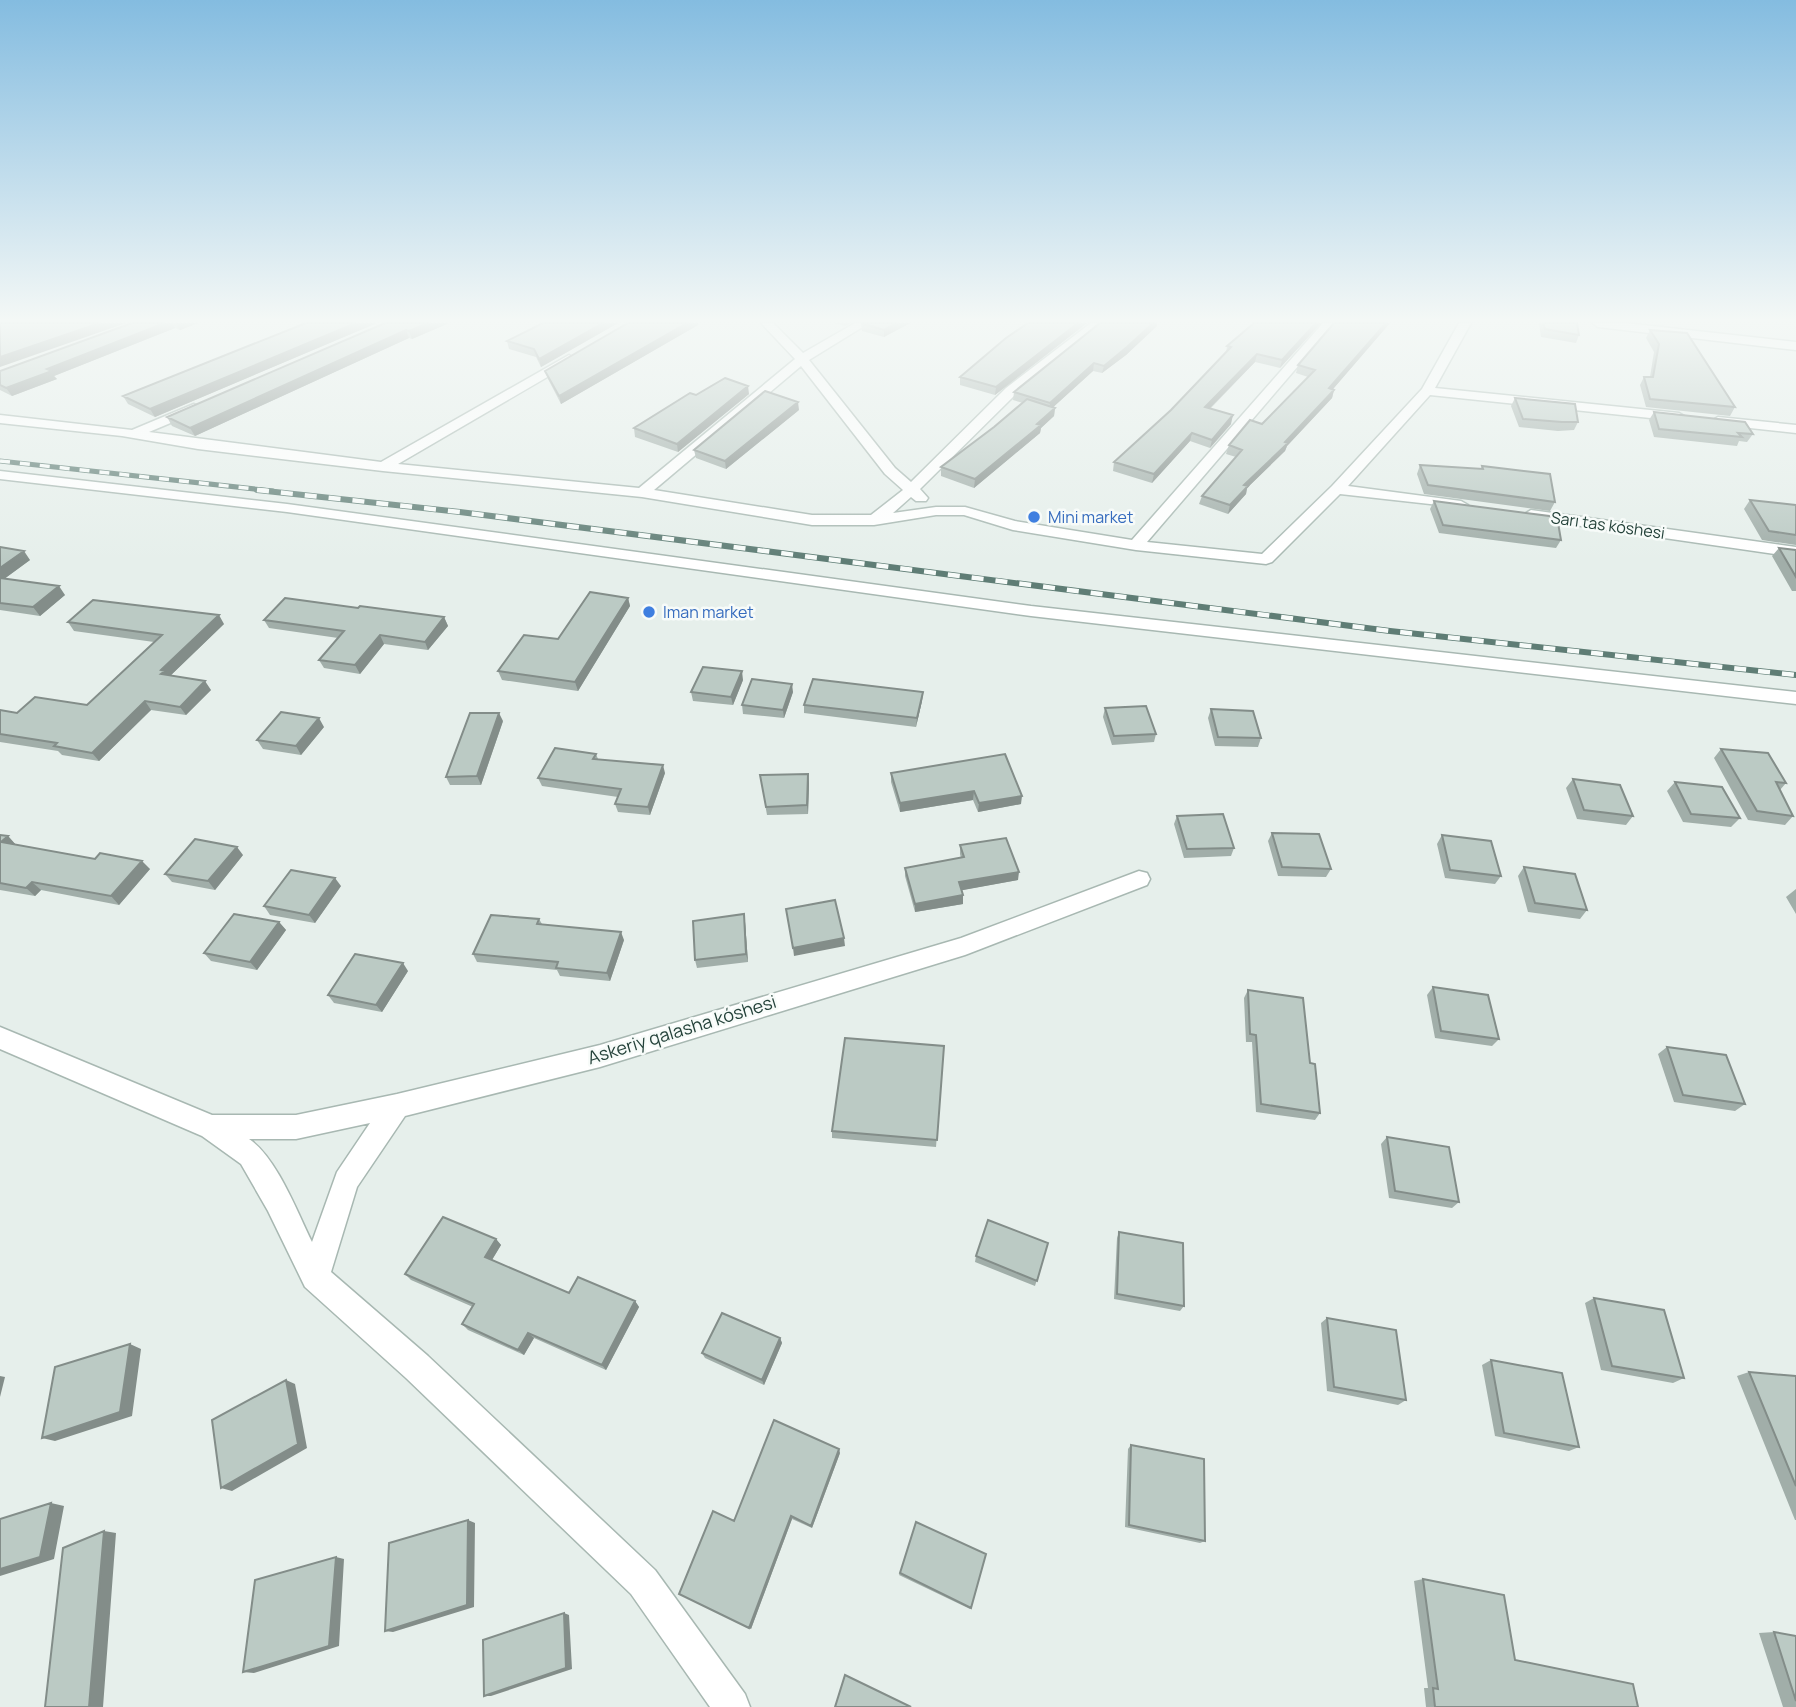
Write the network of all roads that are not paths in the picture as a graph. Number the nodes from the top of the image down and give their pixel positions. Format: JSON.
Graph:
{"nodes":[{"id":1,"x":205,"y":403,"type":"edge"},
{"id":2,"x":494,"y":403,"type":"edge"},
{"id":3,"x":750,"y":403,"type":"edge"},
{"id":4,"x":836,"y":403,"type":"edge"},
{"id":5,"x":999,"y":403,"type":"edge"},
{"id":6,"x":1260,"y":403,"type":"edge"},
{"id":7,"x":1416,"y":403,"type":"edge"},
{"id":8,"x":1542,"y":403,"type":"edge"},
{"id":9,"x":0,"y":419,"type":"edge"},
{"id":10,"x":1796,"y":429,"type":"edge"},
{"id":11,"x":133,"y":434,"type":"junction"},
{"id":12,"x":383,"y":467,"type":"junction"},
{"id":13,"x":0,"y":475,"type":"edge"},
{"id":14,"x":911,"y":489,"type":"junction"},
{"id":15,"x":1337,"y":489,"type":"junction"},
{"id":16,"x":642,"y":493,"type":"junction"},
{"id":17,"x":1479,"y":508,"type":"edge"},
{"id":18,"x":936,"y":511,"type":"junction"},
{"id":19,"x":1518,"y":513,"type":"edge"},
{"id":20,"x":874,"y":520,"type":"junction"},
{"id":21,"x":1136,"y":545,"type":"junction"},
{"id":22,"x":1796,"y":552,"type":"edge"},
{"id":23,"x":1796,"y":698,"type":"edge"},
{"id":24,"x":1139,"y":878,"type":"dead end"},
{"id":25,"x":0,"y":1038,"type":"edge"},
{"id":26,"x":397,"y":1106,"type":"junction"},
{"id":27,"x":211,"y":1127,"type":"junction"},
{"id":28,"x":315,"y":1276,"type":"junction"},
{"id":29,"x":732,"y":1707,"type":"edge"}],
"edges":[{"from":1,"to":11,"type":"street"},
{"from":2,"to":12,"type":"street"},
{"from":3,"to":16,"type":"street"},
{"from":4,"to":14,"type":"street"},
{"from":5,"to":14,"type":"street"},
{"from":6,"to":21,"type":"street"},
{"from":7,"to":15,"type":"street"},
{"from":8,"to":10,"type":"street"},
{"from":9,"to":11,"type":"street"},
{"from":11,"to":12,"type":"street"},
{"from":12,"to":16,"type":"street"},
{"from":13,"to":23,"type":"street"},
{"from":14,"to":18,"type":"street"},
{"from":14,"to":20,"type":"street"},
{"from":15,"to":17,"type":"street"},
{"from":15,"to":21,"type":"street"},
{"from":16,"to":20,"type":"street"},
{"from":18,"to":20,"type":"street"},
{"from":18,"to":21,"type":"street"},
{"from":19,"to":22,"type":"street","name":"Sarı tas kóshesi"},
{"from":24,"to":26,"type":"street","name":"Askeriy qalasha kóshesi"},
{"from":25,"to":27,"type":"street","name":"Askeriy qalasha kóshesi"},
{"from":26,"to":27,"type":"street","name":"Askeriy qalasha kóshesi"},
{"from":26,"to":28,"type":"street"},
{"from":27,"to":28,"type":"street","name":"Askeriy qalasha kóshesi"},
{"from":28,"to":29,"type":"street","name":"Askeriy qalasha kóshesi"}]}
